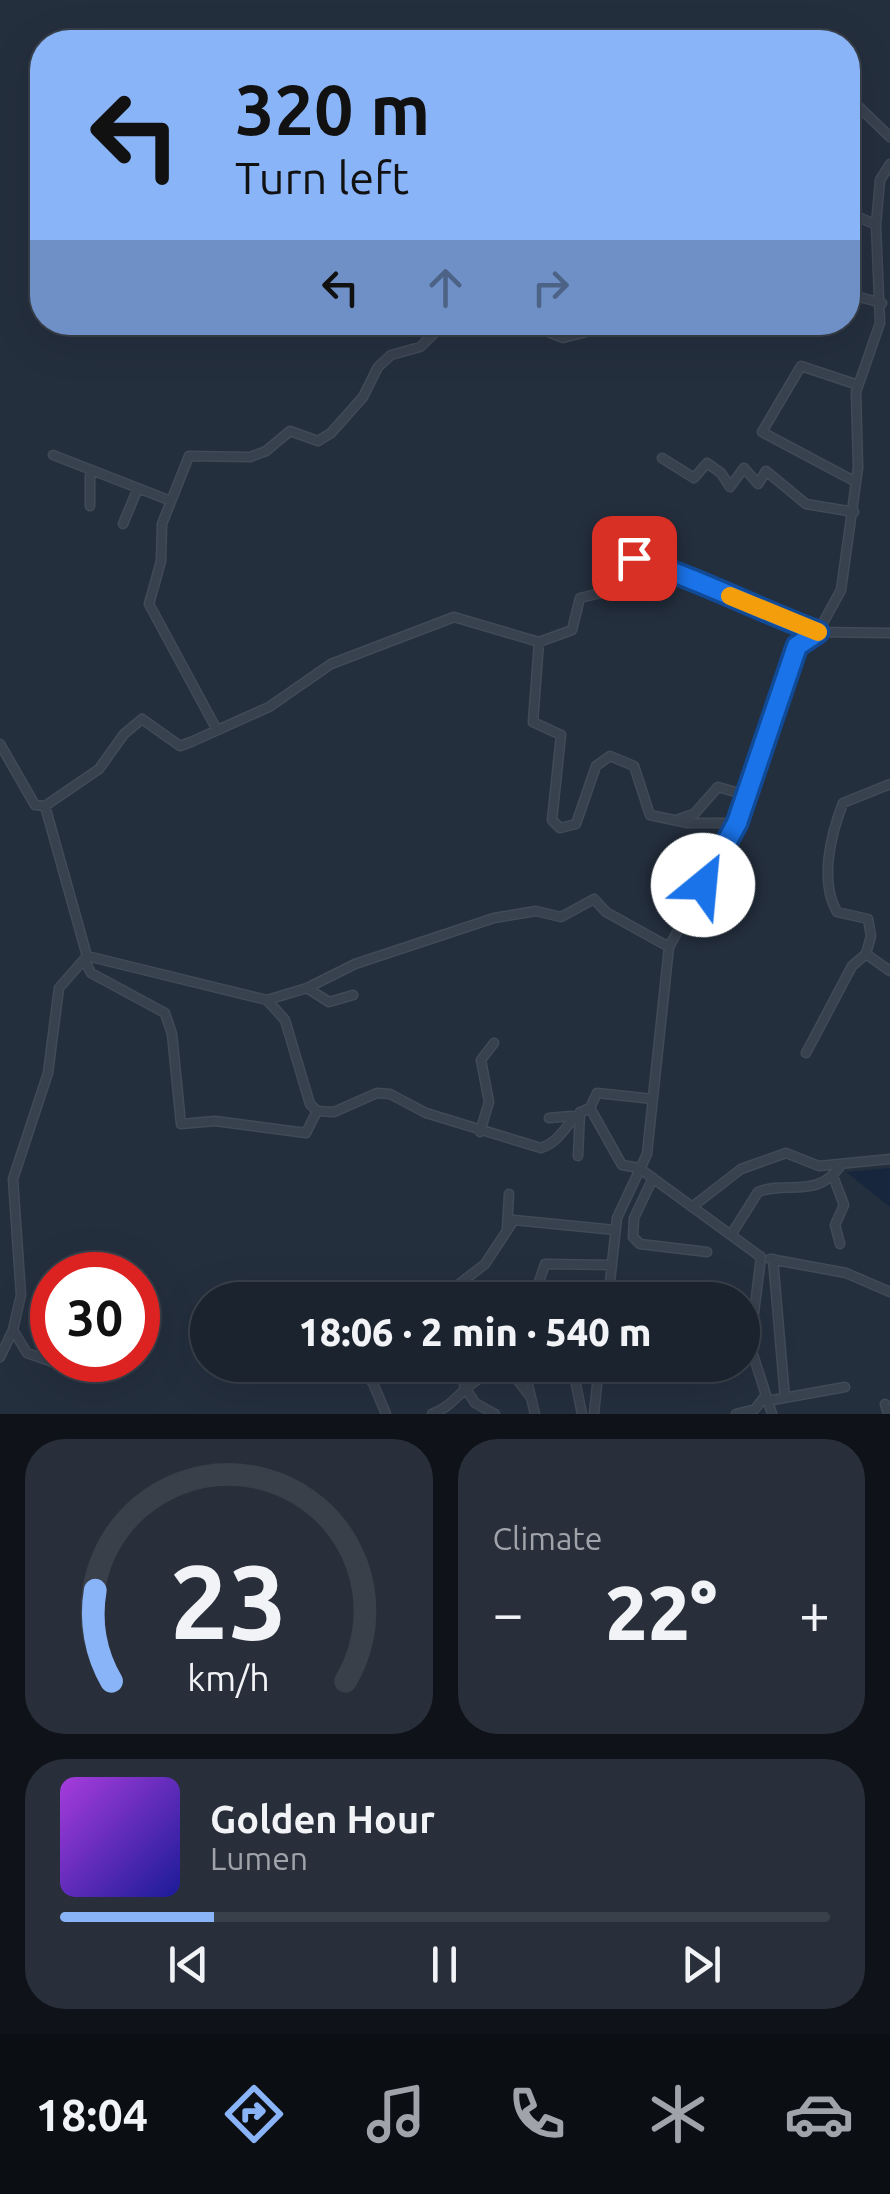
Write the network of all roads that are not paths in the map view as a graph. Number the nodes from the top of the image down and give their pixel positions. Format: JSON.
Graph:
{"nodes":[{"id":1,"x":860,"y":109,"type":"edge"},
{"id":2,"x":890,"y":137,"type":"edge"},
{"id":3,"x":890,"y":164,"type":"edge"},
{"id":4,"x":860,"y":220,"type":"edge"},
{"id":5,"x":876,"y":224,"type":"junction"},
{"id":6,"x":860,"y":297,"type":"edge"},
{"id":7,"x":882,"y":303,"type":"junction"},
{"id":8,"x":432,"y":335,"type":"edge"},
{"id":9,"x":858,"y":384,"type":"junction"},
{"id":10,"x":53,"y":455,"type":"dead end"},
{"id":11,"x":662,"y":458,"type":"dead end"},
{"id":12,"x":90,"y":470,"type":"junction"},
{"id":13,"x":856,"y":482,"type":"junction"},
{"id":14,"x":138,"y":488,"type":"junction"},
{"id":15,"x":171,"y":501,"type":"junction"},
{"id":16,"x":90,"y":506,"type":"dead end"},
{"id":17,"x":854,"y":512,"type":"junction"},
{"id":18,"x":123,"y":524,"type":"dead end"},
{"id":19,"x":818,"y":632,"type":"junction"},
{"id":20,"x":890,"y":633,"type":"edge"},
{"id":21,"x":539,"y":642,"type":"junction"},
{"id":22,"x":217,"y":730,"type":"junction"},
{"id":23,"x":0,"y":744,"type":"edge"},
{"id":24,"x":890,"y":784,"type":"edge"},
{"id":25,"x":746,"y":795,"type":"junction"},
{"id":26,"x":46,"y":806,"type":"junction"},
{"id":27,"x":674,"y":820,"type":"junction"},
{"id":28,"x":737,"y":823,"type":"junction"},
{"id":29,"x":669,"y":948,"type":"junction"},
{"id":30,"x":866,"y":954,"type":"junction"},
{"id":31,"x":86,"y":958,"type":"junction"},
{"id":32,"x":890,"y":972,"type":"edge"},
{"id":33,"x":308,"y":988,"type":"junction"},
{"id":34,"x":354,"y":995,"type":"dead end"},
{"id":35,"x":267,"y":1000,"type":"junction"},
{"id":36,"x":494,"y":1043,"type":"dead end"},
{"id":37,"x":806,"y":1053,"type":"dead end"},
{"id":38,"x":653,"y":1099,"type":"junction"},
{"id":39,"x":590,"y":1108,"type":"junction"},
{"id":40,"x":316,"y":1112,"type":"junction"},
{"id":41,"x":575,"y":1114,"type":"junction"},
{"id":42,"x":550,"y":1118,"type":"dead end"},
{"id":43,"x":480,"y":1132,"type":"junction"},
{"id":44,"x":578,"y":1156,"type":"dead end"},
{"id":45,"x":890,"y":1159,"type":"edge"},
{"id":46,"x":841,"y":1165,"type":"junction"},
{"id":47,"x":639,"y":1168,"type":"junction"},
{"id":48,"x":834,"y":1176,"type":"junction"},
{"id":49,"x":653,"y":1178,"type":"junction"},
{"id":50,"x":13,"y":1179,"type":"junction"},
{"id":51,"x":0,"y":1182,"type":"edge"},
{"id":52,"x":509,"y":1194,"type":"dead end"},
{"id":53,"x":692,"y":1207,"type":"junction"},
{"id":54,"x":508,"y":1228,"type":"junction"},
{"id":55,"x":615,"y":1230,"type":"junction"},
{"id":56,"x":730,"y":1235,"type":"junction"},
{"id":57,"x":840,"y":1244,"type":"dead end"},
{"id":58,"x":707,"y":1252,"type":"dead end"},
{"id":59,"x":761,"y":1258,"type":"junction"},
{"id":60,"x":773,"y":1260,"type":"junction"},
{"id":61,"x":612,"y":1266,"type":"junction"},
{"id":62,"x":462,"y":1282,"type":"edge"},
{"id":63,"x":538,"y":1282,"type":"edge"},
{"id":64,"x":610,"y":1282,"type":"edge"},
{"id":65,"x":890,"y":1292,"type":"edge"},
{"id":66,"x":14,"y":1330,"type":"junction"},
{"id":67,"x":30,"y":1355,"type":"edge"},
{"id":68,"x":0,"y":1357,"type":"edge"},
{"id":69,"x":372,"y":1382,"type":"edge"},
{"id":70,"x":527,"y":1382,"type":"edge"},
{"id":71,"x":575,"y":1382,"type":"edge"},
{"id":72,"x":597,"y":1382,"type":"edge"},
{"id":73,"x":464,"y":1386,"type":"junction"},
{"id":74,"x":844,"y":1388,"type":"dead end"},
{"id":75,"x":530,"y":1396,"type":"junction"},
{"id":76,"x":785,"y":1398,"type":"junction"},
{"id":77,"x":766,"y":1399,"type":"junction"},
{"id":78,"x":885,"y":1404,"type":"dead end"},
{"id":79,"x":450,"y":1405,"type":"junction"},
{"id":80,"x":593,"y":1413,"type":"edge"},
{"id":81,"x":386,"y":1414,"type":"edge"},
{"id":82,"x":435,"y":1414,"type":"edge"},
{"id":83,"x":456,"y":1414,"type":"edge"},
{"id":84,"x":495,"y":1414,"type":"edge"},
{"id":85,"x":535,"y":1414,"type":"edge"},
{"id":86,"x":582,"y":1414,"type":"edge"},
{"id":87,"x":736,"y":1414,"type":"edge"},
{"id":88,"x":772,"y":1414,"type":"edge"},
{"id":89,"x":888,"y":1414,"type":"edge"}],
"edges":[{"from":1,"to":2,"type":"street"},
{"from":3,"to":5,"type":"street"},
{"from":4,"to":5,"type":"street"},
{"from":5,"to":7,"type":"street"},
{"from":6,"to":7,"type":"street"},
{"from":7,"to":9,"type":"street"},
{"from":8,"to":15,"type":"street"},
{"from":9,"to":13,"type":"street"},
{"from":9,"to":13,"type":"street"},
{"from":10,"to":12,"type":"street"},
{"from":11,"to":17,"type":"street"},
{"from":12,"to":14,"type":"street"},
{"from":12,"to":16,"type":"street"},
{"from":13,"to":17,"type":"street"},
{"from":14,"to":15,"type":"street"},
{"from":14,"to":18,"type":"street"},
{"from":15,"to":22,"type":"street"},
{"from":17,"to":19,"type":"street"},
{"from":19,"to":20,"type":"street"},
{"from":19,"to":21,"type":"street"},
{"from":19,"to":25,"type":"street"},
{"from":21,"to":22,"type":"street"},
{"from":21,"to":27,"type":"street"},
{"from":22,"to":26,"type":"street"},
{"from":23,"to":26,"type":"street"},
{"from":24,"to":30,"type":"street"},
{"from":25,"to":27,"type":"street"},
{"from":25,"to":28,"type":"street"},
{"from":26,"to":31,"type":"street"},
{"from":27,"to":28,"type":"street"},
{"from":28,"to":29,"type":"street"},
{"from":29,"to":33,"type":"street"},
{"from":29,"to":38,"type":"street"},
{"from":30,"to":32,"type":"street"},
{"from":30,"to":37,"type":"street"},
{"from":31,"to":35,"type":"street"},
{"from":31,"to":40,"type":"street"},
{"from":31,"to":50,"type":"street"},
{"from":33,"to":34,"type":"street"},
{"from":33,"to":35,"type":"street"},
{"from":35,"to":40,"type":"street"},
{"from":36,"to":43,"type":"street"},
{"from":38,"to":39,"type":"street"},
{"from":38,"to":47,"type":"street"},
{"from":39,"to":41,"type":"street"},
{"from":39,"to":47,"type":"street"},
{"from":40,"to":43,"type":"street"},
{"from":41,"to":42,"type":"street"},
{"from":41,"to":43,"type":"street"},
{"from":41,"to":44,"type":"street"},
{"from":45,"to":46,"type":"street"},
{"from":46,"to":48,"type":"street"},
{"from":46,"to":53,"type":"street"},
{"from":47,"to":49,"type":"street"},
{"from":47,"to":55,"type":"street"},
{"from":48,"to":56,"type":"street"},
{"from":48,"to":57,"type":"street"},
{"from":49,"to":53,"type":"street"},
{"from":49,"to":58,"type":"street"},
{"from":50,"to":51,"type":"street"},
{"from":50,"to":66,"type":"street"},
{"from":52,"to":54,"type":"street"},
{"from":53,"to":56,"type":"street"},
{"from":54,"to":55,"type":"street"},
{"from":54,"to":62,"type":"street"},
{"from":55,"to":61,"type":"street"},
{"from":56,"to":59,"type":"street"},
{"from":59,"to":60,"type":"street"},
{"from":59,"to":77,"type":"street"},
{"from":60,"to":65,"type":"street"},
{"from":60,"to":76,"type":"street"},
{"from":61,"to":63,"type":"street"},
{"from":61,"to":64,"type":"street"},
{"from":66,"to":67,"type":"street"},
{"from":66,"to":68,"type":"street"},
{"from":69,"to":81,"type":"street"},
{"from":70,"to":75,"type":"street"},
{"from":71,"to":86,"type":"street"},
{"from":72,"to":80,"type":"street"},
{"from":73,"to":75,"type":"street"},
{"from":73,"to":79,"type":"street"},
{"from":73,"to":84,"type":"street"},
{"from":74,"to":76,"type":"street"},
{"from":75,"to":85,"type":"street"},
{"from":76,"to":77,"type":"street"},
{"from":77,"to":87,"type":"street"},
{"from":77,"to":88,"type":"street"},
{"from":78,"to":89,"type":"street"},
{"from":79,"to":82,"type":"street"},
{"from":79,"to":83,"type":"street"}]}
